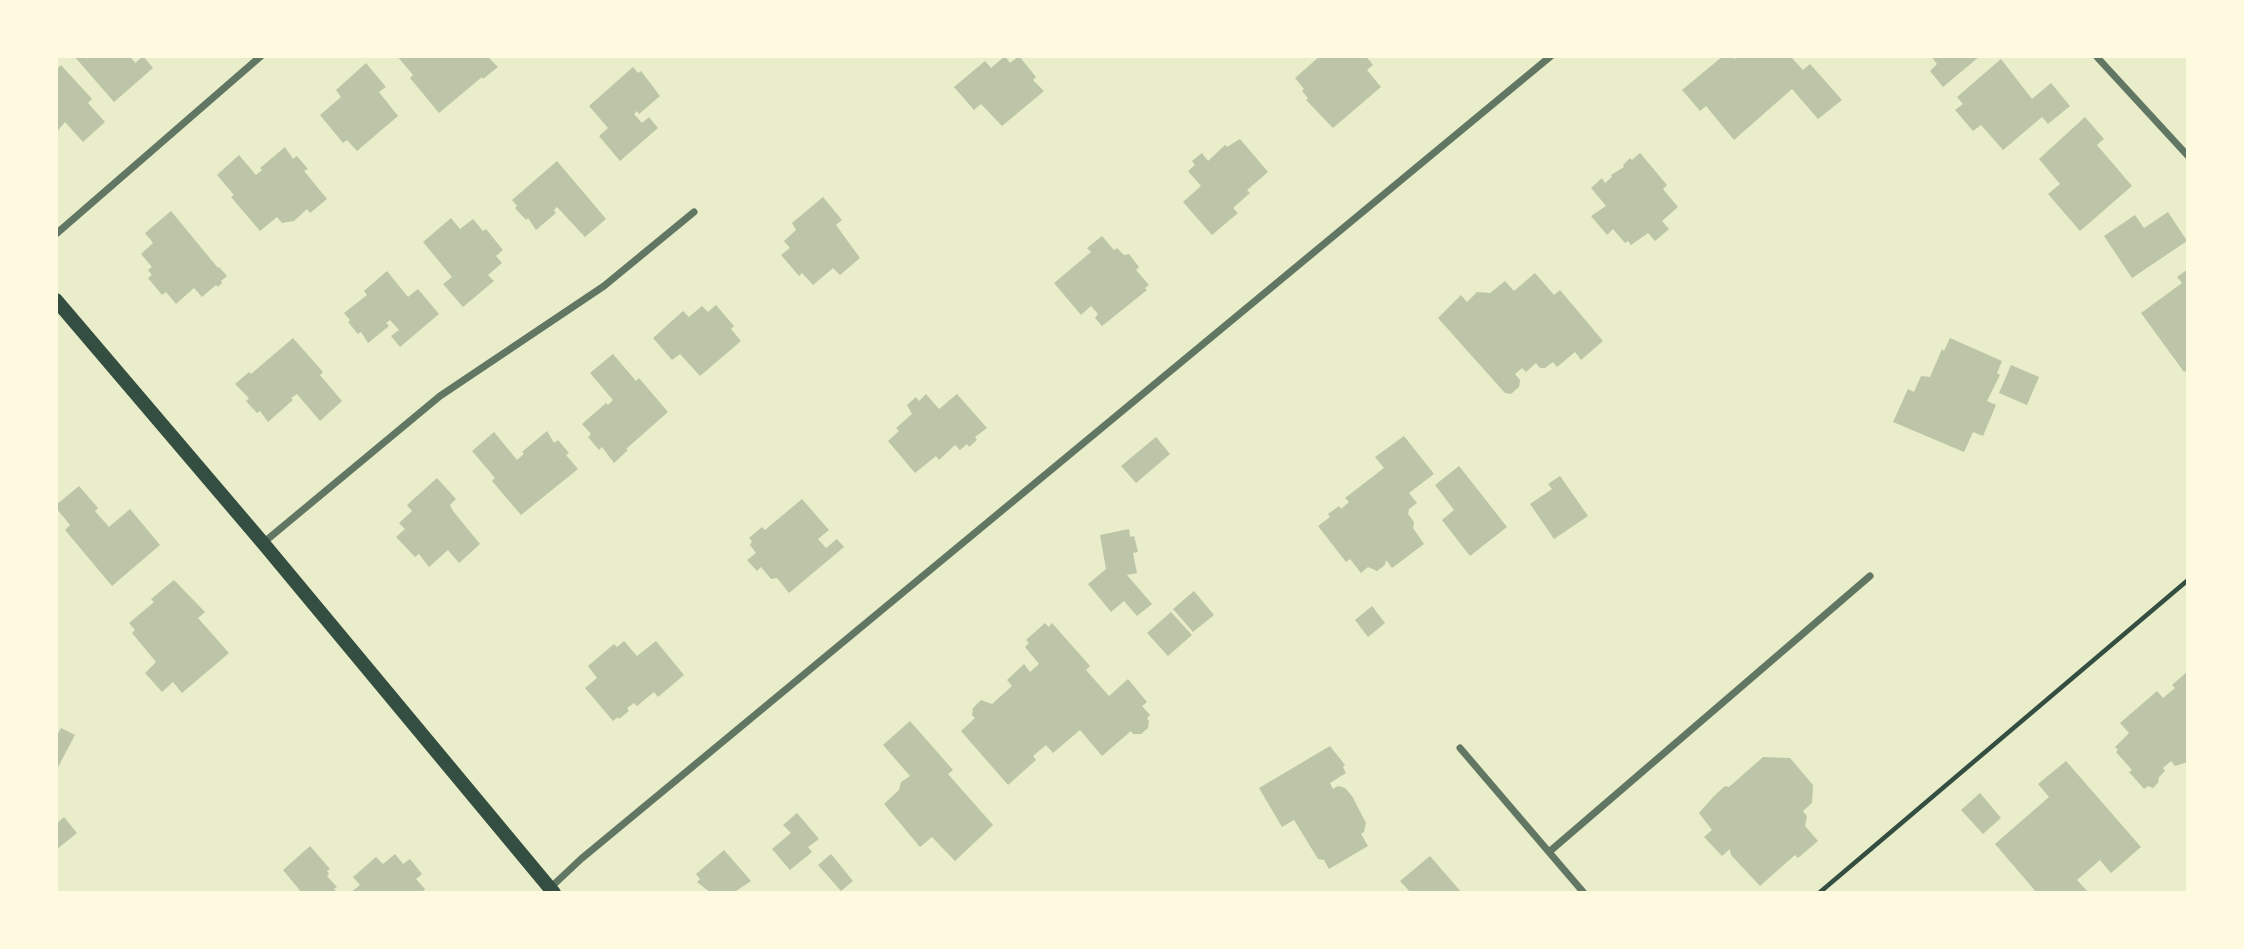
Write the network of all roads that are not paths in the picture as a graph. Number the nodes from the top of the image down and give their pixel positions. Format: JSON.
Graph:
{"nodes":[{"id":1,"x":261,"y":56,"type":"edge"},
{"id":2,"x":1551,"y":56,"type":"edge"},
{"id":3,"x":2096,"y":56,"type":"edge"},
{"id":4,"x":2188,"y":156,"type":"edge"},
{"id":5,"x":694,"y":212,"type":"dead end"},
{"id":6,"x":56,"y":234,"type":"edge"},
{"id":7,"x":56,"y":300,"type":"edge"},
{"id":8,"x":263,"y":543,"type":"junction"},
{"id":9,"x":1870,"y":576,"type":"dead end"},
{"id":10,"x":1460,"y":748,"type":"dead end"},
{"id":11,"x":1549,"y":852,"type":"junction"},
{"id":12,"x":550,"y":892,"type":"edge"},
{"id":13,"x":1584,"y":893,"type":"edge"}],
"edges":[{"from":1,"to":6,"type":"street"},
{"from":2,"to":12,"type":"street"},
{"from":3,"to":4,"type":"street"},
{"from":5,"to":8,"type":"street"},
{"from":7,"to":8,"type":"main road"},
{"from":8,"to":12,"type":"main road"},
{"from":9,"to":11,"type":"street"},
{"from":10,"to":11,"type":"street"},
{"from":11,"to":13,"type":"street"}]}
